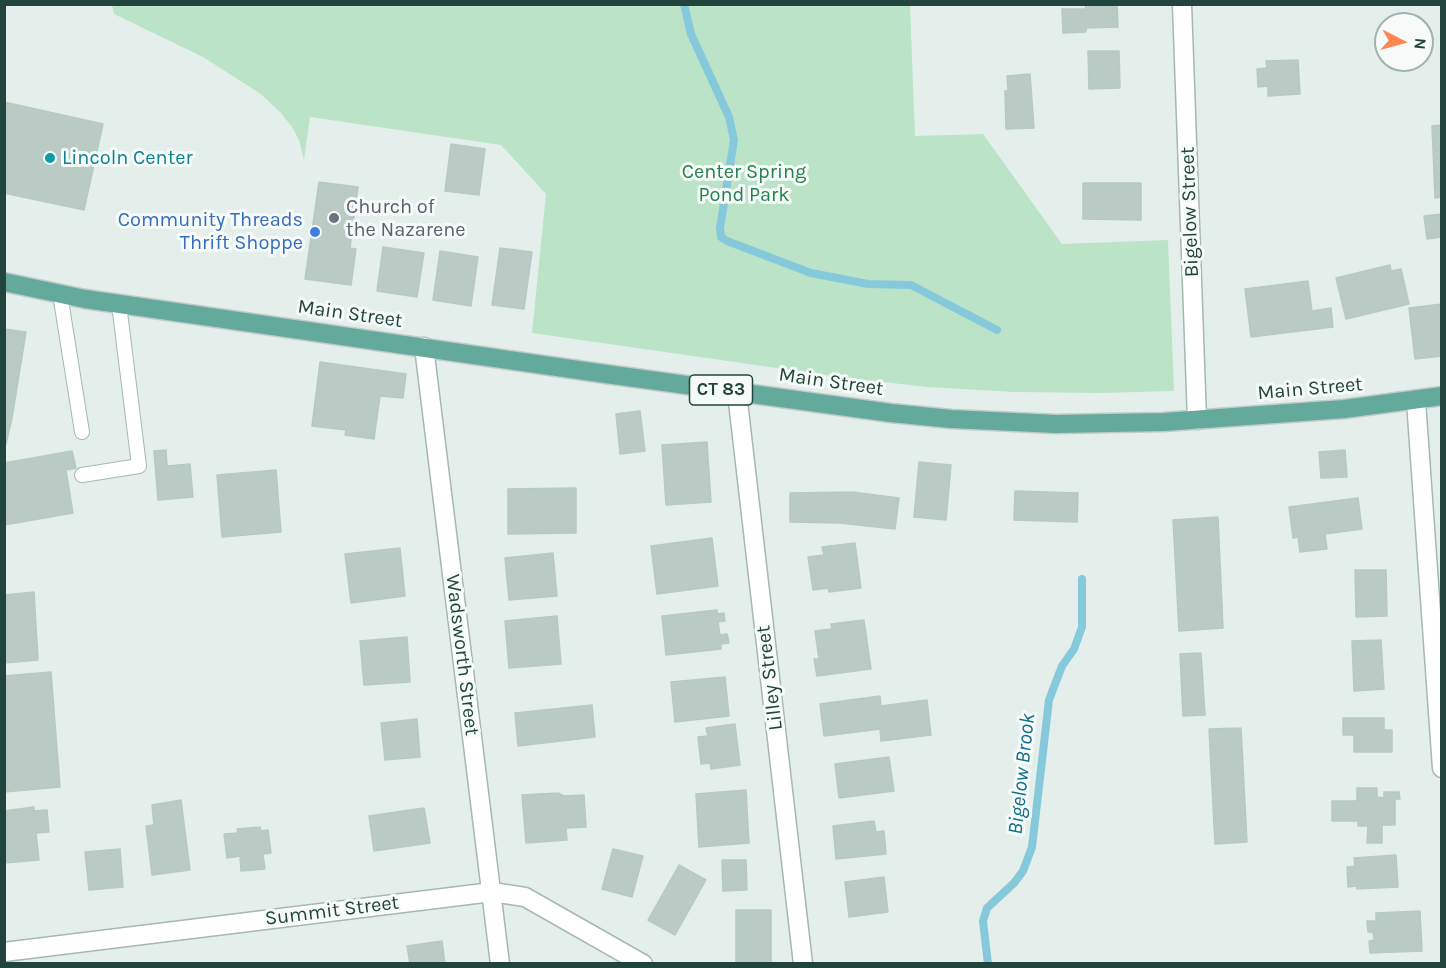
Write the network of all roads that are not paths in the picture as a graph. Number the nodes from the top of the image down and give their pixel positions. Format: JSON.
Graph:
{"nodes":[{"id":1,"x":1182,"y":4,"type":"edge"},
{"id":2,"x":4,"y":282,"type":"edge"},
{"id":3,"x":60,"y":294,"type":"junction"},
{"id":4,"x":119,"y":304,"type":"junction"},
{"id":5,"x":424,"y":347,"type":"junction"},
{"id":6,"x":737,"y":393,"type":"junction"},
{"id":7,"x":1442,"y":396,"type":"edge"},
{"id":8,"x":1416,"y":400,"type":"junction"},
{"id":9,"x":1197,"y":420,"type":"junction"},
{"id":10,"x":82,"y":432,"type":"dead end"},
{"id":11,"x":82,"y":475,"type":"dead end"},
{"id":12,"x":1442,"y":768,"type":"edge"},
{"id":13,"x":492,"y":892,"type":"junction"},
{"id":14,"x":4,"y":952,"type":"edge"},
{"id":15,"x":500,"y":963,"type":"edge"},
{"id":16,"x":643,"y":963,"type":"edge"},
{"id":17,"x":803,"y":963,"type":"edge"}],
"edges":[{"from":1,"to":9,"type":"street","name":"Bigelow Street"},
{"from":2,"to":3,"type":"main road","name":"Main Street","number":"CT 83"},
{"from":3,"to":4,"type":"main road","name":"Main Street","number":"CT 83"},
{"from":3,"to":10,"type":"lane"},
{"from":4,"to":5,"type":"main road","name":"Main Street","number":"CT 83"},
{"from":4,"to":11,"type":"lane"},
{"from":5,"to":6,"type":"main road","name":"Main Street","number":"CT 83"},
{"from":5,"to":13,"type":"street","name":"Wadsworth Street"},
{"from":6,"to":9,"type":"main road","name":"Main Street","number":"CT 83"},
{"from":6,"to":17,"type":"street","name":"Lilley Street"},
{"from":7,"to":8,"type":"main road","name":"Main Street","number":"CT 83"},
{"from":8,"to":9,"type":"main road","name":"Main Street","number":"CT 83"},
{"from":8,"to":12,"type":"street"},
{"from":13,"to":14,"type":"street","name":"Summit Street"},
{"from":13,"to":15,"type":"street","name":"Wadsworth Street"},
{"from":13,"to":16,"type":"street","name":"Summit Street"}]}
